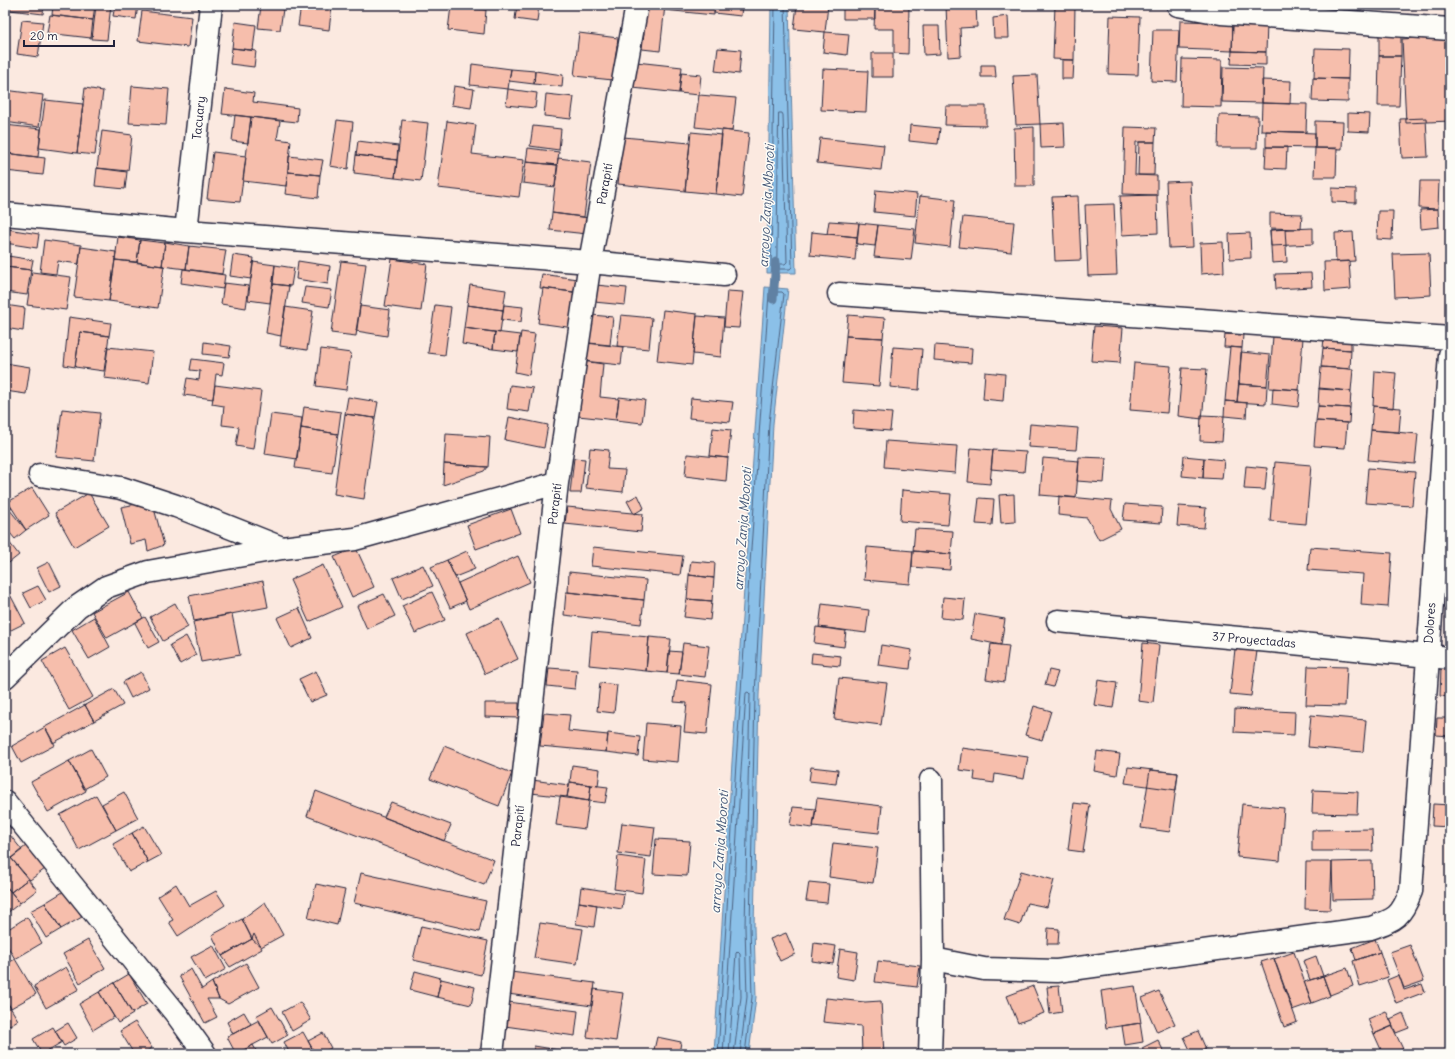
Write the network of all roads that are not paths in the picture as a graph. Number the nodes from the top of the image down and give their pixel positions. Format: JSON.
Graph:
{"nodes":[{"id":1,"x":211,"y":5,"type":"edge"},
{"id":2,"x":637,"y":5,"type":"edge"},
{"id":3,"x":1178,"y":5,"type":"edge"},
{"id":4,"x":1450,"y":29,"type":"edge"},
{"id":5,"x":5,"y":214,"type":"edge"},
{"id":6,"x":186,"y":231,"type":"junction"},
{"id":7,"x":590,"y":262,"type":"junction"},
{"id":8,"x":724,"y":275,"type":"dead end"},
{"id":9,"x":839,"y":294,"type":"dead end"},
{"id":10,"x":1450,"y":338,"type":"edge"},
{"id":11,"x":1450,"y":355,"type":"edge"},
{"id":12,"x":40,"y":475,"type":"dead end"},
{"id":13,"x":557,"y":483,"type":"junction"},
{"id":14,"x":282,"y":548,"type":"junction"},
{"id":15,"x":1058,"y":621,"type":"dead end"},
{"id":16,"x":1427,"y":656,"type":"junction"},
{"id":17,"x":1450,"y":658,"type":"edge"},
{"id":18,"x":5,"y":677,"type":"edge"},
{"id":19,"x":931,"y":780,"type":"dead end"},
{"id":20,"x":5,"y":802,"type":"edge"},
{"id":21,"x":933,"y":959,"type":"junction"},
{"id":22,"x":205,"y":1054,"type":"edge"},
{"id":23,"x":492,"y":1054,"type":"edge"},
{"id":24,"x":930,"y":1054,"type":"edge"}],
"edges":[{"from":1,"to":6,"type":"street","name":"Tacuary"},
{"from":2,"to":7,"type":"street","name":"Parapití"},
{"from":3,"to":4,"type":"street"},
{"from":5,"to":6,"type":"street"},
{"from":6,"to":7,"type":"street"},
{"from":7,"to":8,"type":"street"},
{"from":7,"to":13,"type":"street","name":"Parapití"},
{"from":9,"to":10,"type":"street"},
{"from":11,"to":16,"type":"street","name":"Dolores"},
{"from":12,"to":14,"type":"street"},
{"from":13,"to":14,"type":"street"},
{"from":13,"to":23,"type":"street","name":"Parapití"},
{"from":14,"to":18,"type":"street"},
{"from":15,"to":16,"type":"street","name":"37 Proyectadas"},
{"from":16,"to":17,"type":"street","name":"37 Proyectadas"},
{"from":16,"to":21,"type":"street","name":"Dolores"},
{"from":19,"to":21,"type":"street"},
{"from":20,"to":22,"type":"street"},
{"from":21,"to":24,"type":"street"}]}
